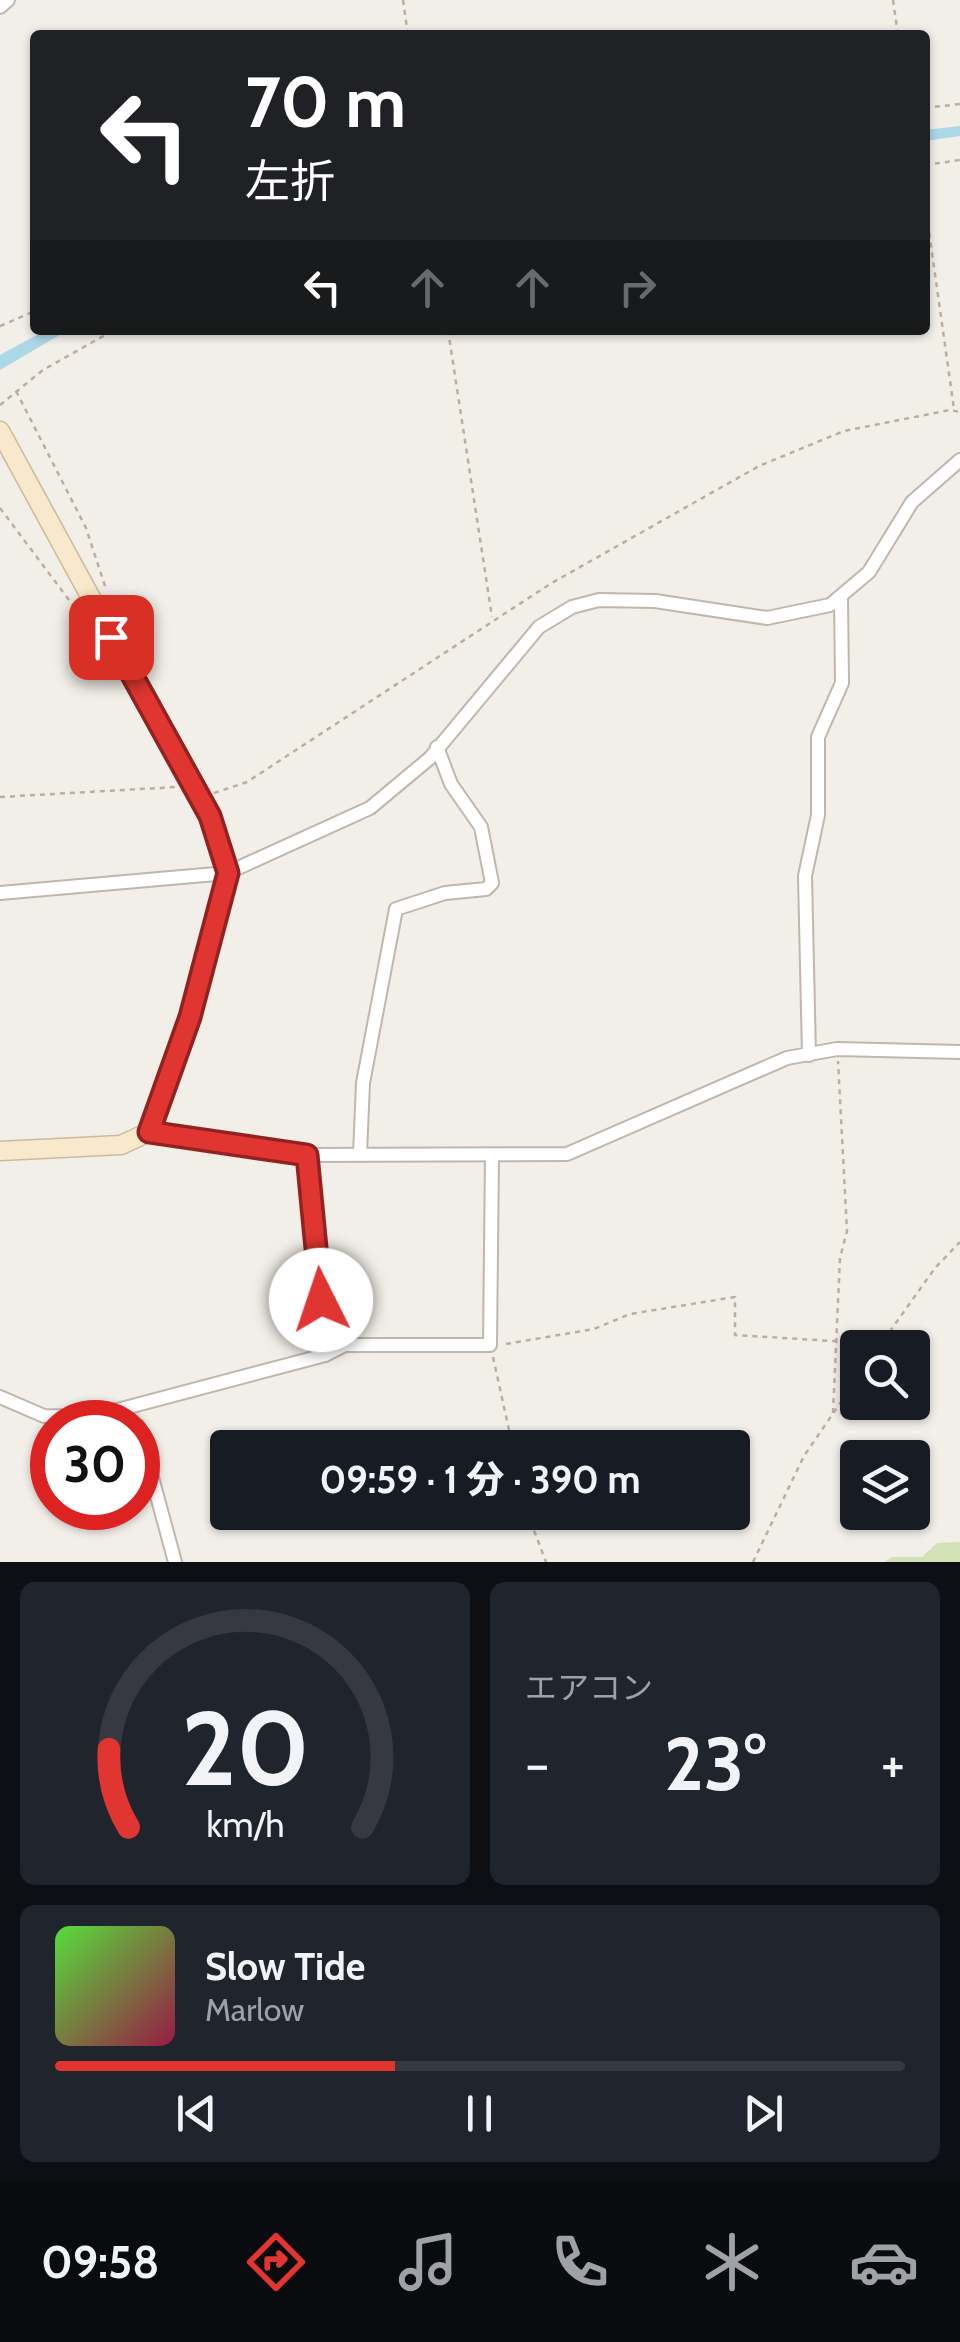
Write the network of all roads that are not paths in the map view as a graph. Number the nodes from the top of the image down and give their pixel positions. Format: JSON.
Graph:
{"nodes":[{"id":1,"x":8,"y":0,"type":"edge"},
{"id":2,"x":0,"y":7,"type":"edge"},
{"id":3,"x":0,"y":431,"type":"edge"},
{"id":4,"x":960,"y":460,"type":"edge"},
{"id":5,"x":840,"y":598,"type":"junction"},
{"id":6,"x":436,"y":748,"type":"junction"},
{"id":7,"x":228,"y":873,"type":"junction"},
{"id":8,"x":0,"y":893,"type":"edge"},
{"id":9,"x":960,"y":1052,"type":"edge"},
{"id":10,"x":808,"y":1054,"type":"junction"},
{"id":11,"x":149,"y":1132,"type":"junction"},
{"id":12,"x":0,"y":1151,"type":"edge"},
{"id":13,"x":360,"y":1154,"type":"junction"},
{"id":14,"x":307,"y":1155,"type":"junction"},
{"id":15,"x":492,"y":1155,"type":"junction"},
{"id":16,"x":325,"y":1355,"type":"junction"},
{"id":17,"x":0,"y":1397,"type":"edge"},
{"id":18,"x":158,"y":1400,"type":"edge"},
{"id":19,"x":30,"y":1410,"type":"edge"},
{"id":20,"x":160,"y":1508,"type":"edge"},
{"id":21,"x":175,"y":1562,"type":"edge"}],
"edges":[{"from":1,"to":2,"type":"street"},
{"from":3,"to":7,"type":"main road"},
{"from":4,"to":5,"type":"street"},
{"from":5,"to":6,"type":"street"},
{"from":5,"to":10,"type":"street"},
{"from":6,"to":7,"type":"street"},
{"from":6,"to":13,"type":"street"},
{"from":7,"to":8,"type":"street"},
{"from":7,"to":11,"type":"main road"},
{"from":9,"to":10,"type":"street"},
{"from":10,"to":15,"type":"street"},
{"from":11,"to":12,"type":"main road"},
{"from":11,"to":14,"type":"street"},
{"from":13,"to":14,"type":"street"},
{"from":13,"to":15,"type":"street"},
{"from":14,"to":16,"type":"street"},
{"from":15,"to":16,"type":"street"},
{"from":16,"to":18,"type":"street"},
{"from":17,"to":19,"type":"street"},
{"from":20,"to":21,"type":"street"}]}
